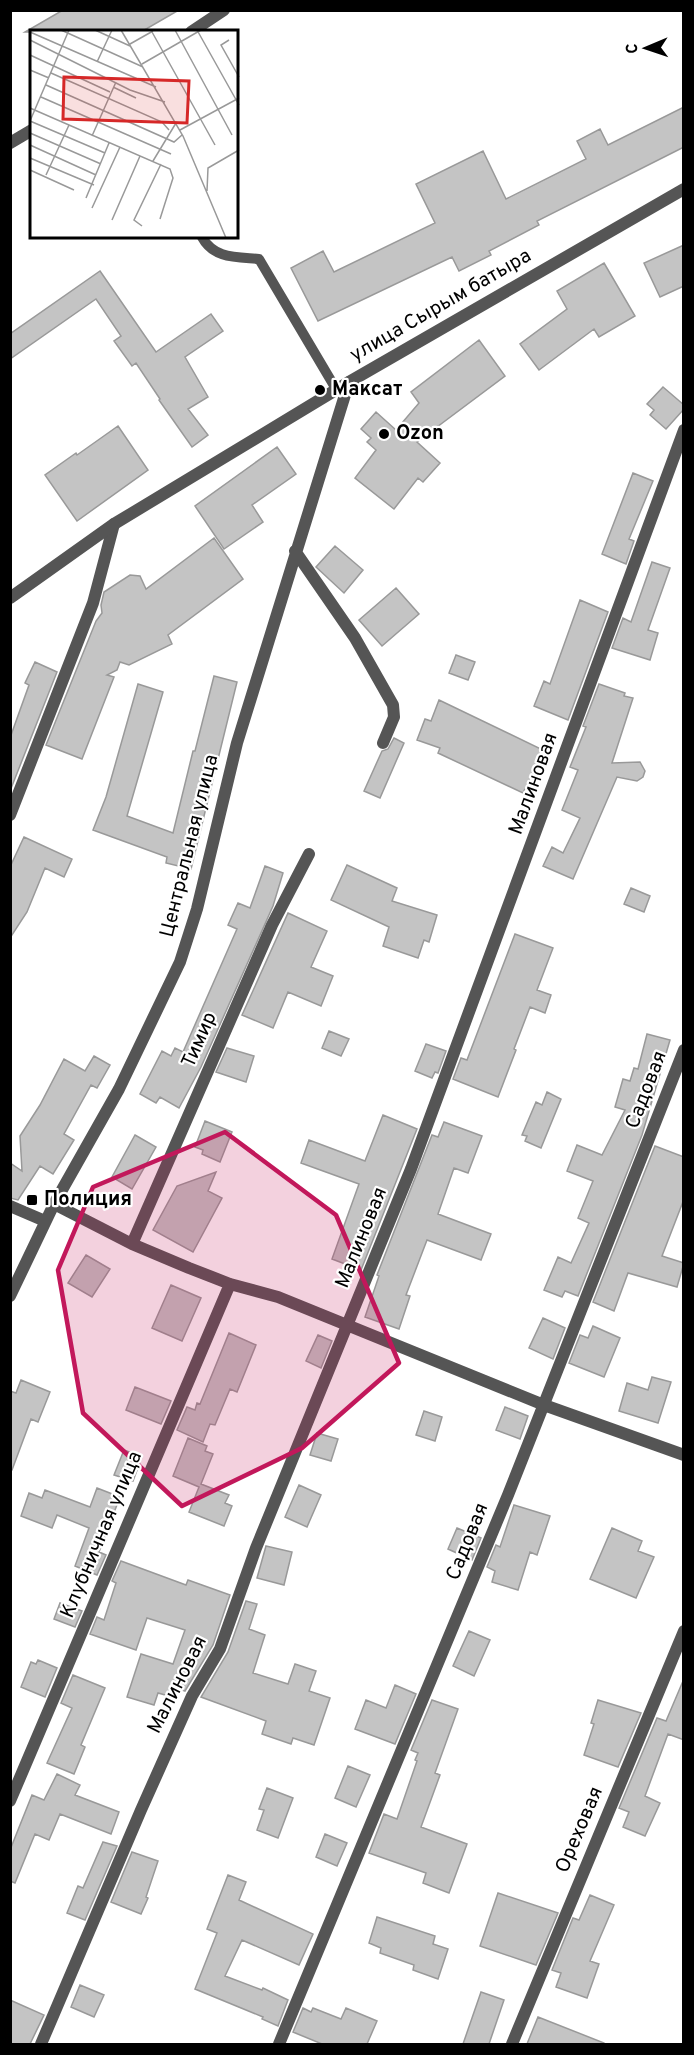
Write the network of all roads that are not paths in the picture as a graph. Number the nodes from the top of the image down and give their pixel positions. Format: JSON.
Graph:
{"nodes":[{"id":1,"x":224,"y":10,"type":"edge"},
{"id":2,"x":194,"y":30,"type":"edge"},
{"id":3,"x":30,"y":131,"type":"edge"},
{"id":4,"x":10,"y":142,"type":"edge"},
{"id":5,"x":684,"y":189,"type":"edge"},
{"id":6,"x":202,"y":238,"type":"edge"},
{"id":7,"x":349,"y":382,"type":"junction"},
{"id":8,"x":336,"y":389,"type":"junction"},
{"id":9,"x":684,"y":430,"type":"edge"},
{"id":10,"x":114,"y":524,"type":"junction"},
{"id":11,"x":295,"y":551,"type":"junction"},
{"id":12,"x":10,"y":598,"type":"edge"},
{"id":13,"x":383,"y":743,"type":"dead end"},
{"id":14,"x":10,"y":815,"type":"edge"},
{"id":15,"x":309,"y":854,"type":"dead end"},
{"id":16,"x":684,"y":1050,"type":"edge"},
{"id":17,"x":54,"y":1204,"type":"junction"},
{"id":18,"x":10,"y":1206,"type":"edge"},
{"id":19,"x":45,"y":1221,"type":"junction"},
{"id":20,"x":132,"y":1244,"type":"junction"},
{"id":21,"x":230,"y":1284,"type":"junction"},
{"id":22,"x":10,"y":1296,"type":"edge"},
{"id":23,"x":347,"y":1326,"type":"junction"},
{"id":24,"x":544,"y":1405,"type":"junction"},
{"id":25,"x":684,"y":1455,"type":"edge"},
{"id":26,"x":684,"y":1631,"type":"edge"},
{"id":27,"x":10,"y":1801,"type":"edge"},
{"id":28,"x":41,"y":2044,"type":"edge"},
{"id":29,"x":279,"y":2044,"type":"edge"},
{"id":30,"x":512,"y":2044,"type":"edge"}],
"edges":[{"from":1,"to":2,"type":"street"},
{"from":3,"to":4,"type":"street"},
{"from":5,"to":7,"type":"street","name":"улица Сырым батыра"},
{"from":6,"to":8,"type":"lane"},
{"from":7,"to":8,"type":"street","name":"улица Сырым батыра"},
{"from":7,"to":11,"type":"street","name":"Центральная улица"},
{"from":8,"to":10,"type":"street","name":"улица Сырым батыра"},
{"from":9,"to":23,"type":"street","name":"Малиновая"},
{"from":10,"to":12,"type":"street","name":"улица Сырым батыра"},
{"from":10,"to":14,"type":"street"},
{"from":11,"to":13,"type":"street"},
{"from":11,"to":17,"type":"street","name":"Центральная улица"},
{"from":15,"to":20,"type":"street","name":"Тимир"},
{"from":16,"to":24,"type":"street","name":"Садовая"},
{"from":17,"to":19,"type":"street","name":"Центральная улица"},
{"from":17,"to":20,"type":"street"},
{"from":18,"to":19,"type":"street"},
{"from":19,"to":22,"type":"street","name":"Центральная улица"},
{"from":20,"to":21,"type":"street"},
{"from":21,"to":23,"type":"street"},
{"from":21,"to":27,"type":"street","name":"Клубничная улица"},
{"from":23,"to":24,"type":"street"},
{"from":23,"to":28,"type":"street","name":"Малиновая"},
{"from":24,"to":25,"type":"street"},
{"from":24,"to":29,"type":"street","name":"Садовая"},
{"from":26,"to":30,"type":"street","name":"Ореховая"}]}
